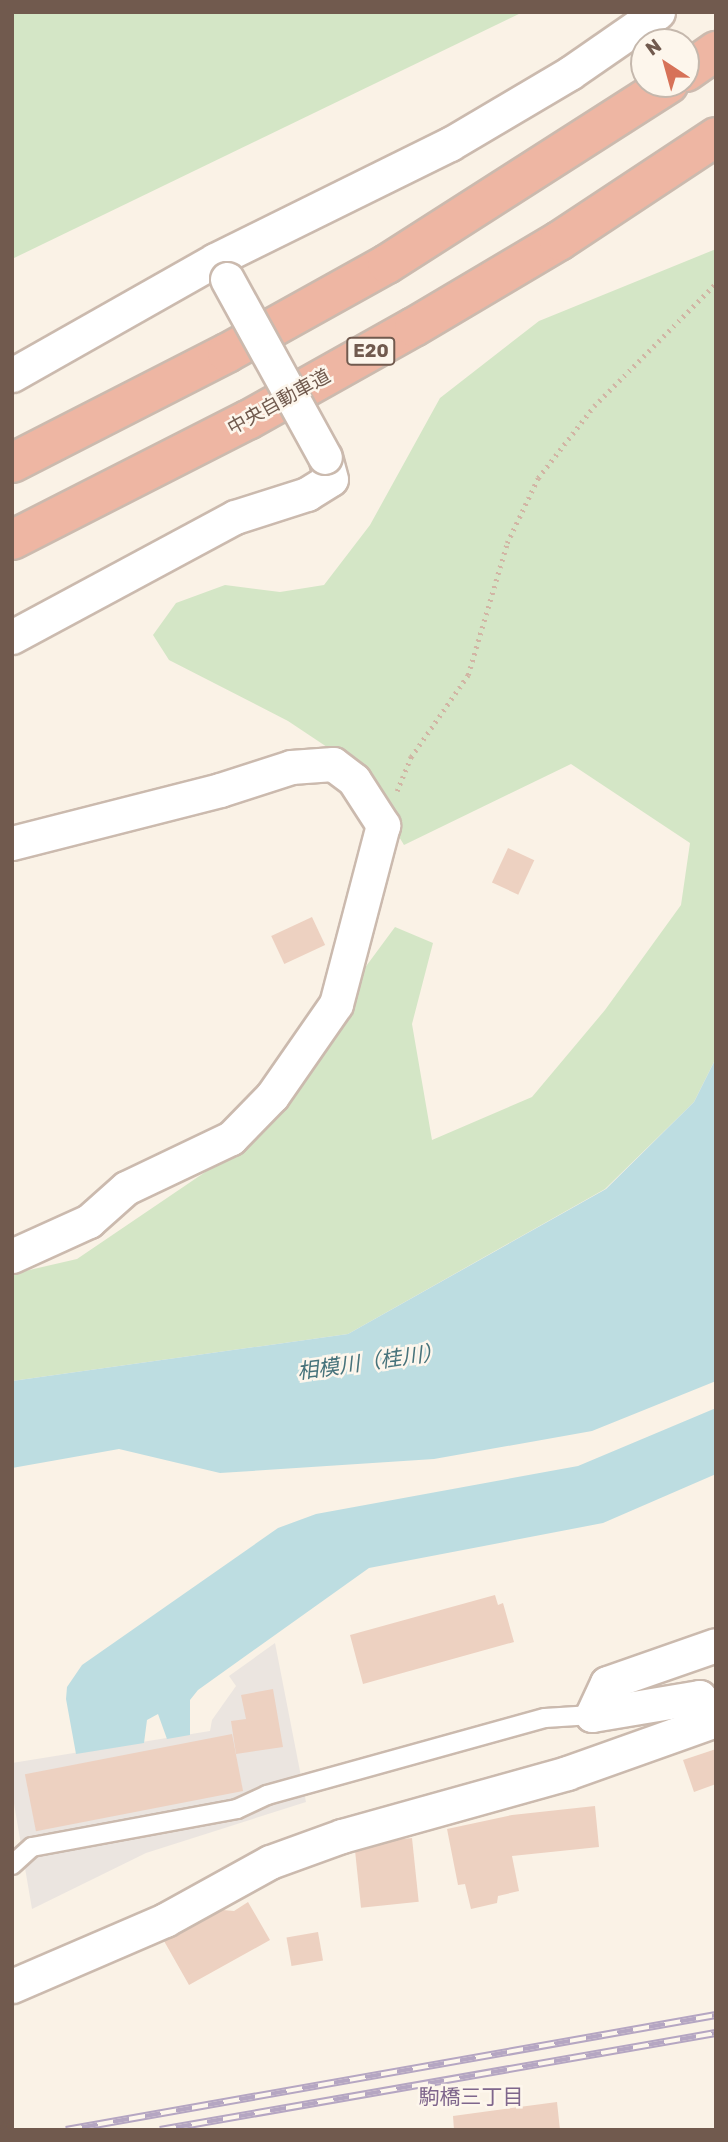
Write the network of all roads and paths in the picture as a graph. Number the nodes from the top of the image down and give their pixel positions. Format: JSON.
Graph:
{"nodes":[{"id":1,"x":659,"y":12,"type":"edge"},
{"id":2,"x":716,"y":51,"type":"edge"},
{"id":3,"x":700,"y":62,"type":"edge"},
{"id":4,"x":646,"y":98,"type":"edge"},
{"id":5,"x":716,"y":136,"type":"edge"},
{"id":6,"x":221,"y":270,"type":"junction"},
{"id":7,"x":716,"y":283,"type":"edge"},
{"id":8,"x":12,"y":375,"type":"edge"},
{"id":9,"x":12,"y":463,"type":"edge"},
{"id":10,"x":12,"y":540,"type":"edge"},
{"id":11,"x":12,"y":637,"type":"edge"},
{"id":12,"x":383,"y":825,"type":"junction"},
{"id":13,"x":12,"y":843,"type":"edge"},
{"id":14,"x":12,"y":1256,"type":"edge"},
{"id":15,"x":716,"y":1645,"type":"edge"},
{"id":16,"x":592,"y":1714,"type":"junction"},
{"id":17,"x":715,"y":1720,"type":"edge"},
{"id":18,"x":12,"y":1865,"type":"edge"},
{"id":19,"x":12,"y":1986,"type":"edge"}],
"edges":[{"from":1,"to":6,"type":"street"},
{"from":2,"to":3,"type":"highway"},
{"from":4,"to":9,"type":"highway"},
{"from":5,"to":10,"type":"highway","name":"中央自動車道","number":"E20"},
{"from":6,"to":8,"type":"street"},
{"from":6,"to":11,"type":"street","bridge":true},
{"from":7,"to":12,"type":"path"},
{"from":12,"to":13,"type":"street"},
{"from":12,"to":14,"type":"street"},
{"from":15,"to":16,"type":"street"},
{"from":16,"to":17,"type":"street"},
{"from":16,"to":18,"type":"lane"},
{"from":17,"to":19,"type":"street"}]}
